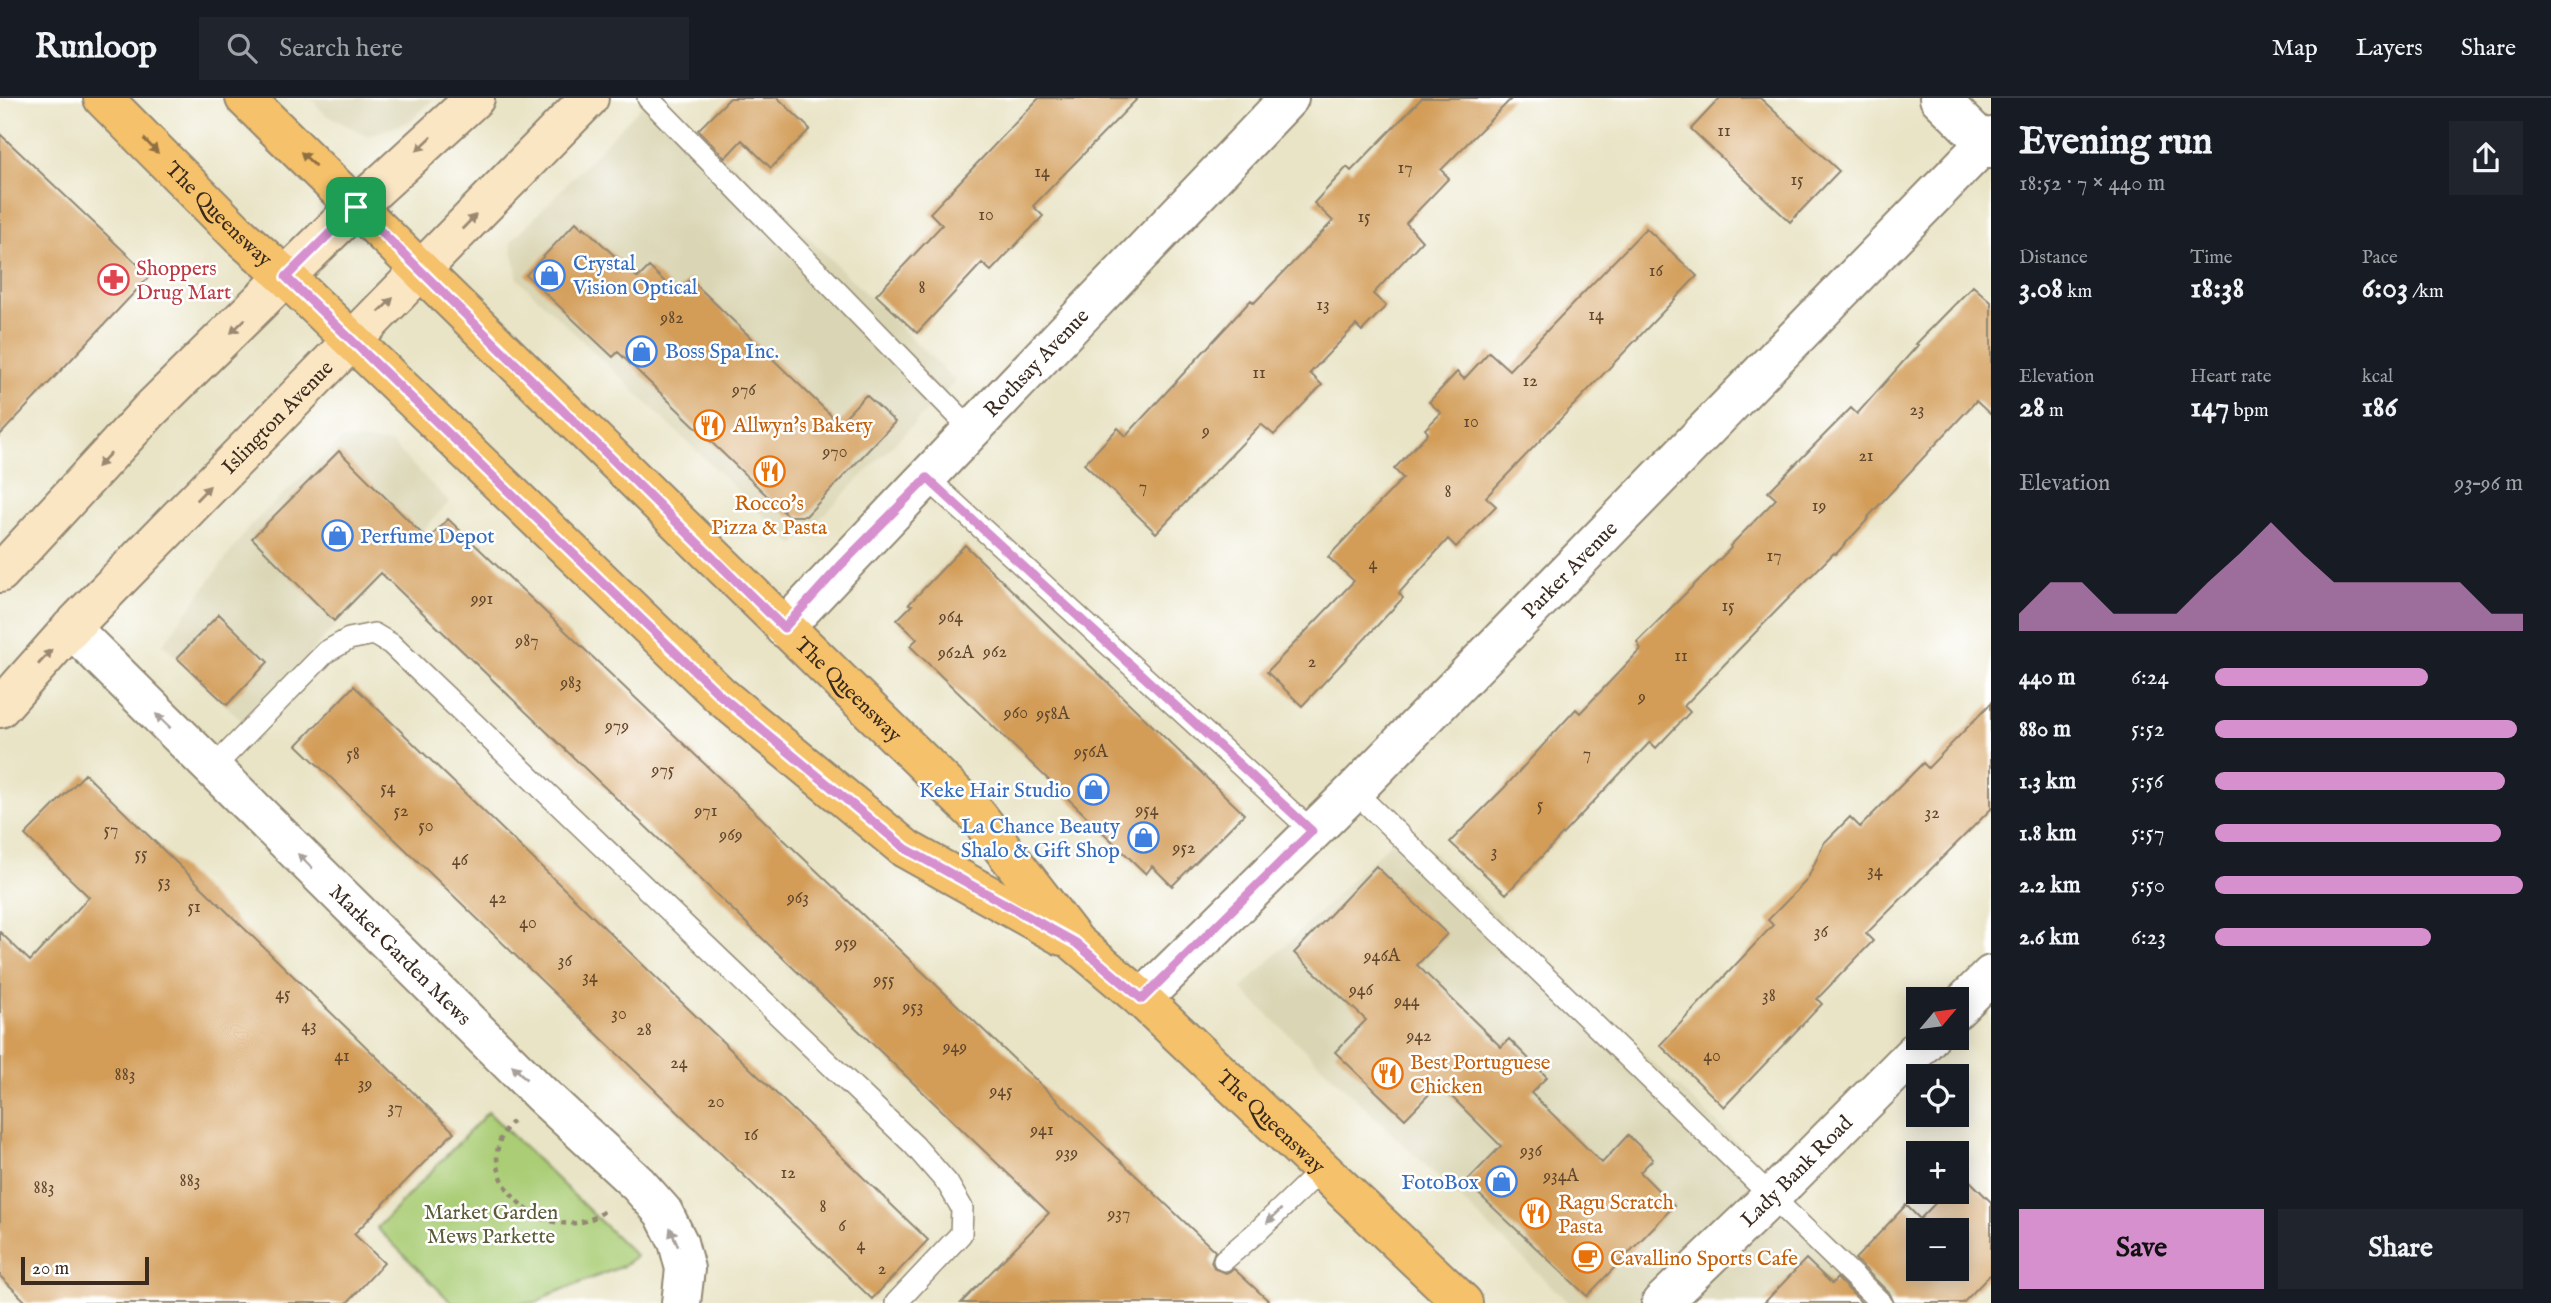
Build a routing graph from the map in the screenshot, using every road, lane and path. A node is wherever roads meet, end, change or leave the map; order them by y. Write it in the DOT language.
graph roads {
  1 [pos="103,98"];
  2 [pos="245,98"];
  3 [pos="475,98"];
  4 [pos="589,98"];
  5 [pos="648,98"];
  6 [pos="1289,98"];
  7 [pos="1939,98"];
  8 [pos="1989,143"];
  9 [pos="356,207"];
  10 [pos="422,271"];
  11 [pos="286,277"];
  12 [pos="351,340"];
  13 [pos="973,431"];
  14 [pos="927,478"];
  15 [pos="0,573"];
  16 [pos="71,628"];
  17 [pos="784,628"];
  18 [pos="0,708"];
  19 [pos="212,769"];
  20 [pos="1354,791"];
  21 [pos="1312,831"];
  22 [pos="1076,943"];
  23 [pos="1991,975"];
  24 [pos="1969,997"];
  25 [pos="1142,999"];
  26 [pos="1917,1050"];
  27 [pos="541,1094"];
  28 [pos="1321,1169"];
  29 [pos="638,1184"];
  30 [pos="1772,1196"];
  31 [pos="1224,1260"];
  32 [pos="681,1303"];
  33 [pos="895,1303"];
  34 [pos="1463,1303"];
  35 [pos="1661,1303"];
  36 [pos="1881,1303"];
  1 -- 11 [label="main road, The Queensway, one-way"];
  9 -- 2 [label="main road, The Queensway, one-way"];
  3 -- 9 [label="main road, one-way"];
  10 -- 4 [label="main road, Islington Avenue, one-way"];
  5 -- 13 [label="lane"];
  6 -- 13 [label="street, Rothsay Avenue"];
  7 -- 8 [label="street"];
  8 -- 20 [label="street, Parker Avenue"];
  9 -- 10 [label="main road, The Queensway"];
  9 -- 11 [label="main road"];
  12 -- 10 [label="main road, Islington Avenue, one-way"];
  10 -- 17 [label="main road, The Queensway"];
  11 -- 12 [label="main road, The Queensway"];
  11 -- 15 [label="main road, one-way"];
  16 -- 12 [label="main road, Islington Avenue, one-way"];
  12 -- 22 [label="main road, The Queensway"];
  13 -- 14 [label="street, Rothsay Avenue"];
  14 -- 17 [label="street, Rothsay Avenue"];
  14 -- 21 [label="lane"];
  18 -- 16 [label="main road, Islington Avenue, one-way"];
  19 -- 16 [label="street, Market Garden Mews, one-way"];
  17 -- 22 [label="main road, The Queensway"];
  27 -- 19 [label="street, Market Garden Mews, one-way"];
  19 -- 33 [label="lane"];
  20 -- 21 [label="street, Parker Avenue"];
  20 -- 30 [label="lane"];
  21 -- 25 [label="street, Parker Avenue"];
  22 -- 25 [label="main road, The Queensway"];
  23 -- 24 [label="street"];
  25 -- 28 [label="main road, The Queensway"];
  26 -- 30 [label="street, Lady Bank Road"];
  27 -- 29 [label="street, Market Garden Mews"];
  27 -- 29 [label="path"];
  28 -- 31 [label="lane, one-way"];
  28 -- 34 [label="main road, The Queensway"];
  32 -- 29 [label="street, Market Garden Mews, one-way"];
  30 -- 35 [label="street, Lady Bank Road"];
  30 -- 36 [label="lane"];
}
